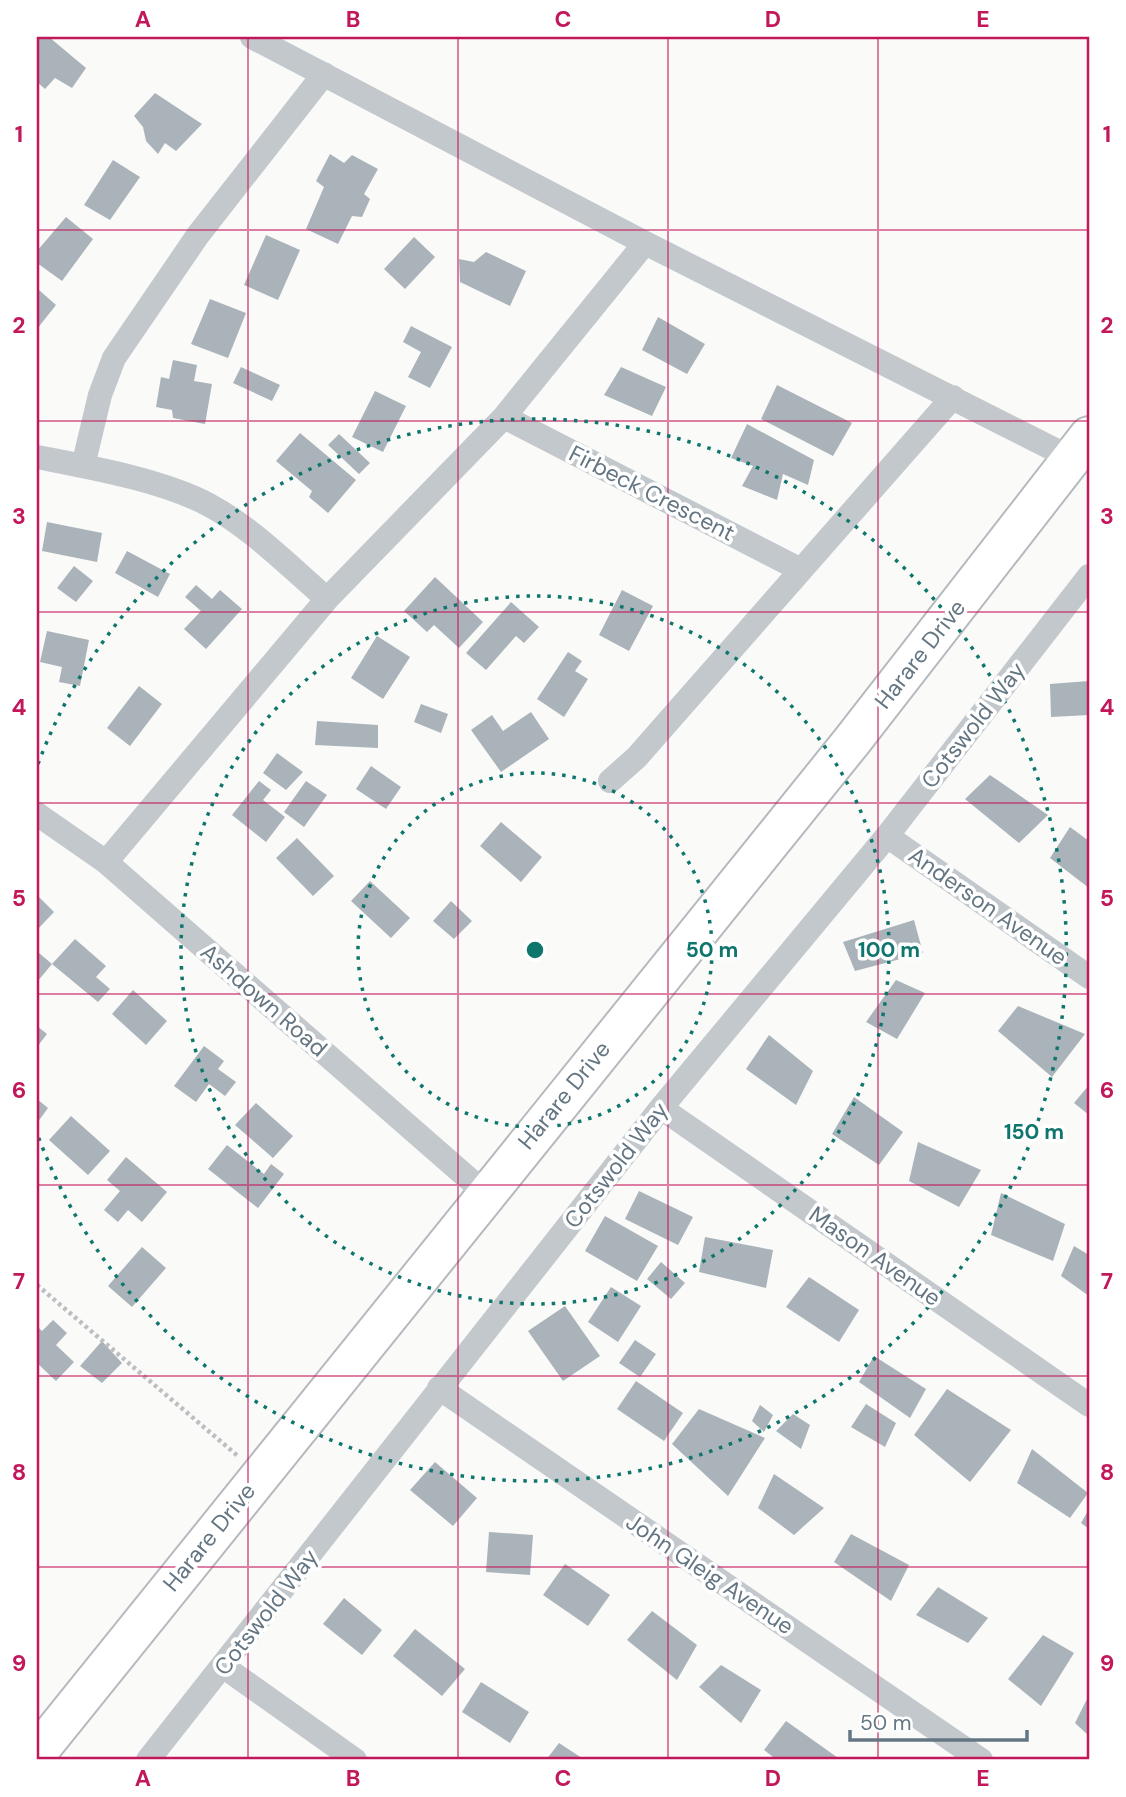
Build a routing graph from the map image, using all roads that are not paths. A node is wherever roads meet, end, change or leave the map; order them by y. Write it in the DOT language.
graph roads {
  1 [pos="252,37"];
  2 [pos="324,74"];
  3 [pos="645,243"];
  4 [pos="953,397"];
  5 [pos="504,417"];
  6 [pos="1081,447"];
  7 [pos="37,457"];
  8 [pos="83,466"];
  9 [pos="801,570"];
  10 [pos="1089,576"];
  11 [pos="327,599"];
  12 [pos="610,781"];
  13 [pos="37,814"];
  14 [pos="887,836"];
  15 [pos="106,862"];
  16 [pos="1089,977"];
  17 [pos="661,1108"];
  18 [pos="485,1193"];
  19 [pos="439,1388"];
  20 [pos="1089,1405"];
  21 [pos="224,1667"];
  22 [pos="37,1753"];
  23 [pos="148,1760"];
  24 [pos="355,1760"];
  25 [pos="982,1760"];
  1 -- 2 [label="street"];
  2 -- 3 [label="street"];
  2 -- 8 [label="street"];
  3 -- 4 [label="street"];
  3 -- 5 [label="street"];
  4 -- 6 [label="street"];
  4 -- 9 [label="street"];
  5 -- 9 [label="street, Firbeck Crescent"];
  5 -- 11 [label="street"];
  6 -- 18 [label="main road, Harare Drive"];
  7 -- 8 [label="street"];
  8 -- 11 [label="street"];
  9 -- 12 [label="street"];
  10 -- 14 [label="street, Cotswold Way"];
  11 -- 15 [label="street"];
  13 -- 15 [label="street, Ashdown Road"];
  14 -- 16 [label="street, Anderson Avenue"];
  14 -- 17 [label="street, Cotswold Way"];
  15 -- 18 [label="street, Ashdown Road"];
  17 -- 19 [label="street, Cotswold Way"];
  17 -- 20 [label="street, Mason Avenue"];
  18 -- 22 [label="main road, Harare Drive"];
  19 -- 21 [label="street, Cotswold Way"];
  19 -- 25 [label="street, John Gleig Avenue"];
  21 -- 23 [label="street, Cotswold Way"];
  21 -- 24 [label="street"];
}
